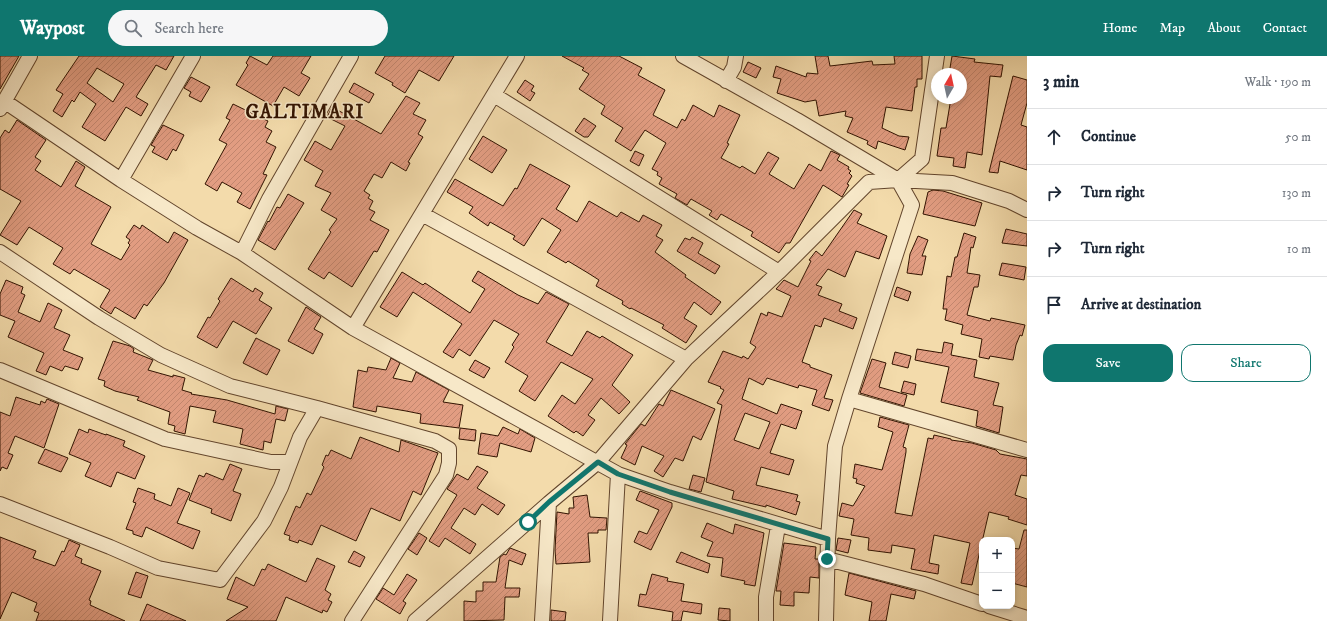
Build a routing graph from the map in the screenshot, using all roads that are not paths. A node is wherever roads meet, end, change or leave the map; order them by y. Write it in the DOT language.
graph roads {
  1 [pos="30,56"];
  2 [pos="193,56"];
  3 [pos="351,56"];
  4 [pos="517,56"];
  5 [pos="683,56"];
  6 [pos="736,56"];
  7 [pos="937,56"];
  8 [pos="726,81"];
  9 [pos="494,95"];
  10 [pos="2,105"];
  11 [pos="121,180"];
  12 [pos="898,180"];
  13 [pos="1027,210"];
  14 [pos="422,214"];
  15 [pos="0,252"];
  16 [pos="242,253"];
  17 [pos="779,272"];
  18 [pos="353,328"];
  19 [pos="686,359"];
  20 [pos="0,370"];
  21 [pos="849,398"];
  22 [pos="317,408"];
  23 [pos="1027,450"];
  24 [pos="290,462"];
  25 [pos="598,462"];
  26 [pos="618,474"];
  27 [pos="549,502"];
  28 [pos="0,504"];
  29 [pos="778,526"];
  30 [pos="828,539"];
  31 [pos="827,559"];
  32 [pos="979,603"];
  33 [pos="998,609"];
  34 [pos="1027,618"];
  35 [pos="352,621"];
  36 [pos="415,621"];
  37 [pos="542,621"];
  38 [pos="610,621"];
  39 [pos="766,621"];
  40 [pos="826,621"];
  1 -- 10 [label="street"];
  2 -- 11 [label="street"];
  3 -- 16 [label="street"];
  4 -- 9 [label="street"];
  5 -- 8 [label="street"];
  6 -- 8 [label="street"];
  7 -- 12 [label="street"];
  8 -- 12 [label="street"];
  9 -- 14 [label="street"];
  9 -- 17 [label="street"];
  10 -- 11 [label="street"];
  11 -- 16 [label="street"];
  12 -- 13 [label="street"];
  12 -- 17 [label="street"];
  12 -- 21 [label="street"];
  14 -- 18 [label="street"];
  14 -- 19 [label="street"];
  15 -- 22 [label="street"];
  16 -- 18 [label="street"];
  17 -- 19 [label="street"];
  18 -- 25 [label="street"];
  19 -- 25 [label="street"];
  20 -- 24 [label="street"];
  21 -- 23 [label="street"];
  21 -- 30 [label="street"];
  22 -- 24 [label="street"];
  22 -- 35 [label="street"];
  24 -- 28 [label="street"];
  25 -- 26 [label="street"];
  25 -- 27 [label="street"];
  26 -- 29 [label="street"];
  26 -- 38 [label="street"];
  27 -- 36 [label="street"];
  27 -- 37 [label="street"];
  29 -- 30 [label="street"];
  29 -- 39 [label="street"];
  30 -- 31 [label="street"];
  31 -- 32 [label="street"];
  31 -- 40 [label="street"];
  33 -- 34 [label="street"];
}
